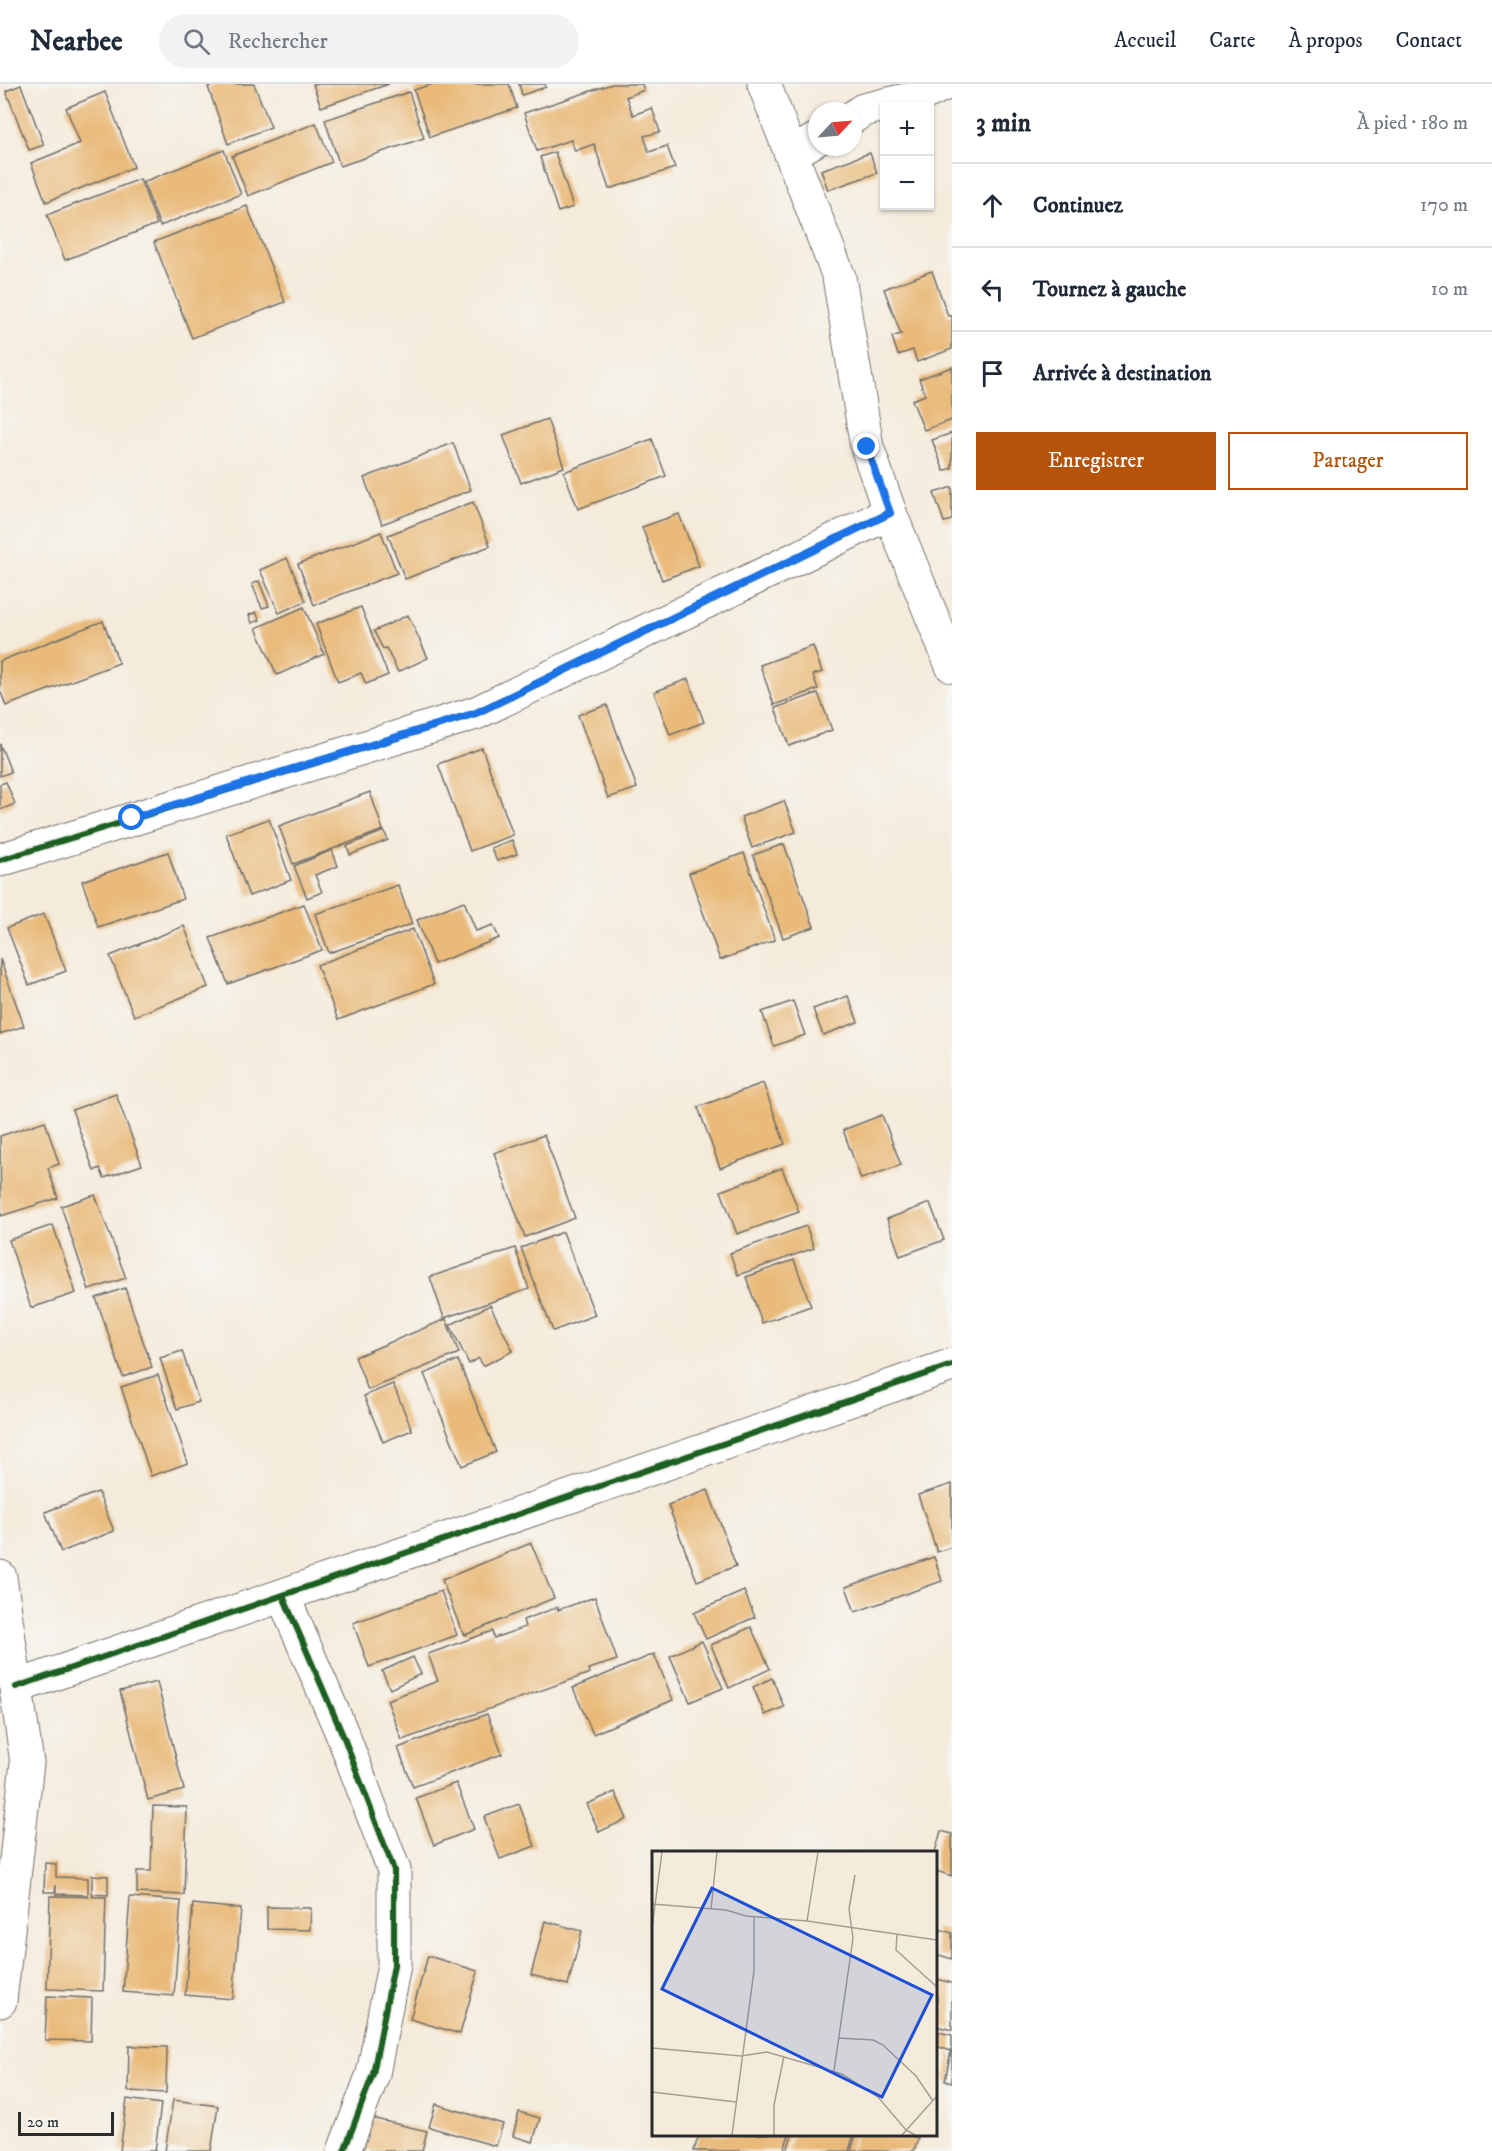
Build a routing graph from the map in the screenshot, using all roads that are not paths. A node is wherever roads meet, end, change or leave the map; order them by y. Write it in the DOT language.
graph roads {
  1 [pos="764,84"];
  2 [pos="945,84"];
  3 [pos="862,111"];
  4 [pos="804,146"];
  5 [pos="890,513"];
  6 [pos="952,666"];
  7 [pos="0,860"];
  8 [pos="952,1365"];
  9 [pos="0,1577"];
  10 [pos="283,1596"];
  11 [pos="16,1687"];
  12 [pos="0,2001"];
  13 [pos="344,2151"];
  1 -- 4 [label="street"];
  2 -- 3 [label="street"];
  4 -- 5 [label="street"];
  5 -- 6 [label="street"];
  5 -- 7 [label="street"];
  8 -- 10 [label="street"];
  9 -- 11 [label="street"];
  10 -- 11 [label="street"];
  10 -- 13 [label="street"];
  11 -- 12 [label="street"];
}
